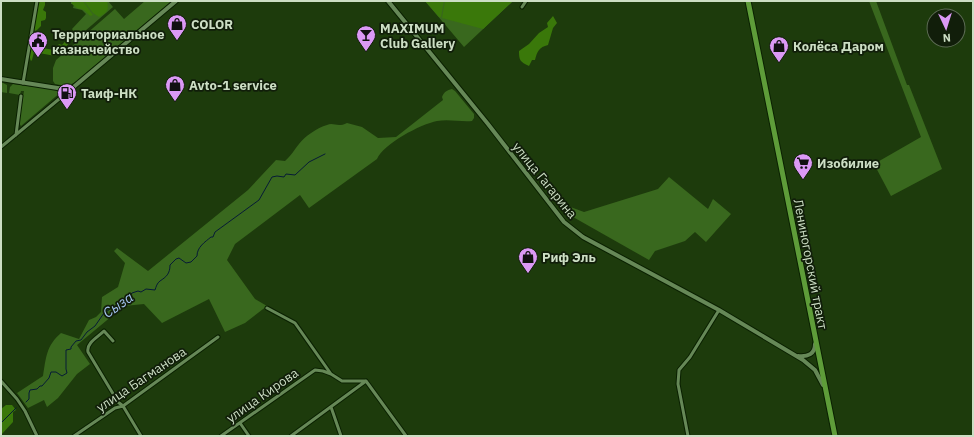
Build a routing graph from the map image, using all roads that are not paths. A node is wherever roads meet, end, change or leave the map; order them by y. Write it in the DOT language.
graph roads {
  1 [pos="37,1"];
  2 [pos="176,1"];
  3 [pos="388,1"];
  4 [pos="526,1"];
  5 [pos="748,1"];
  6 [pos="522,7"];
  7 [pos="1,79"];
  8 [pos="23,83"];
  9 [pos="70,90"];
  10 [pos="21,96"];
  11 [pos="16,135"];
  12 [pos="1,147"];
  13 [pos="267,308"];
  14 [pos="720,310"];
  15 [pos="218,338"];
  16 [pos="113,341"];
  17 [pos="815,341"];
  18 [pos="794,354"];
  19 [pos="331,374"];
  20 [pos="1,381"];
  21 [pos="366,382"];
  22 [pos="825,388"];
  23 [pos="123,406"];
  24 [pos="331,407"];
  25 [pos="240,423"];
  26 [pos="37,436"];
  27 [pos="74,436"];
  28 [pos="141,436"];
  29 [pos="221,436"];
  30 [pos="249,436"];
  31 [pos="291,436"];
  32 [pos="341,436"];
  33 [pos="406,436"];
  34 [pos="688,436"];
  35 [pos="835,436"];
  1 -- 8 [label="street"];
  2 -- 9 [label="street"];
  3 -- 14 [label="street, улица Гагарина"];
  4 -- 6 [label="street"];
  5 -- 17 [label="main road, Лениногорский тракт"];
  7 -- 8 [label="street"];
  8 -- 9 [label="street"];
  9 -- 11 [label="street"];
  10 -- 11 [label="street"];
  11 -- 12 [label="street"];
  13 -- 19 [label="street"];
  14 -- 18 [label="street, улица Гагарина"];
  14 -- 34 [label="street"];
  15 -- 23 [label="street, улица Багманова"];
  16 -- 23 [label="street"];
  17 -- 18 [label="street"];
  17 -- 22 [label="main road, Лениногорский тракт"];
  18 -- 22 [label="street, улица Гагарина"];
  19 -- 21 [label="street"];
  19 -- 25 [label="street, улица Кирова"];
  20 -- 26 [label="street"];
  21 -- 24 [label="street"];
  21 -- 33 [label="street"];
  22 -- 35 [label="main road, Лениногорский тракт"];
  23 -- 27 [label="street, улица Багманова"];
  23 -- 28 [label="street"];
  24 -- 31 [label="street"];
  24 -- 32 [label="street"];
  25 -- 29 [label="street, улица Кирова"];
  25 -- 30 [label="street"];
}
